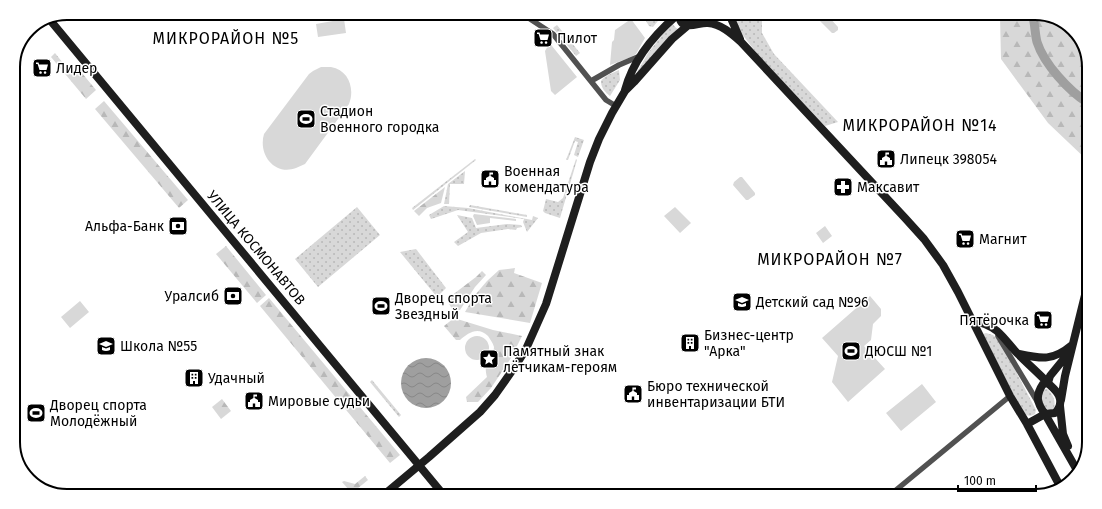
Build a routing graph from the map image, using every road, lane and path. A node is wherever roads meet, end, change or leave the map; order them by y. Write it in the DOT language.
graph roads {
  1 [pos="532,20"];
  2 [pos="672,20"];
  3 [pos="681,20"];
  4 [pos="695,20"];
  5 [pos="732,20"];
  6 [pos="52,22"];
  7 [pos="688,25"];
  8 [pos="741,42"];
  9 [pos="641,55"];
  10 [pos="599,76"];
  11 [pos="590,81"];
  12 [pos="599,91"];
  13 [pos="625,91"];
  14 [pos="616,106"];
  15 [pos="1082,307"];
  16 [pos="972,320"];
  17 [pos="994,329"];
  18 [pos="1072,345"];
  19 [pos="1017,353"];
  20 [pos="1048,383"];
  21 [pos="1010,396"];
  22 [pos="1038,401"];
  23 [pos="1060,403"];
  24 [pos="1045,414"];
  25 [pos="1027,424"];
  26 [pos="1076,465"];
  27 [pos="419,466"];
  28 [pos="1075,466"];
  29 [pos="1058,483"];
  30 [pos="391,489"];
  31 [pos="438,489"];
  32 [pos="897,489"];
  1 -- 11 [label="street"];
  2 -- 9 [label="main road"];
  3 -- 7 [label="main road"];
  4 -- 7 [label="main road"];
  5 -- 8 [label="main road"];
  6 -- 27 [label="main road, УЛИЦА КОСМОНАВТОВ"];
  7 -- 8 [label="main road"];
  7 -- 13 [label="main road"];
  8 -- 16 [label="main road"];
  9 -- 10 [label="street"];
  9 -- 13 [label="main road"];
  10 -- 11 [label="street"];
  10 -- 12 [label="street"];
  11 -- 12 [label="street"];
  12 -- 14 [label="street"];
  13 -- 14 [label="main road"];
  14 -- 27 [label="main road"];
  15 -- 18 [label="main road"];
  16 -- 17 [label="main road"];
  16 -- 21 [label="main road"];
  17 -- 19 [label="main road"];
  17 -- 22 [label="street"];
  18 -- 19 [label="main road"];
  18 -- 20 [label="main road"];
  18 -- 23 [label="main road"];
  19 -- 20 [label="main road"];
  20 -- 22 [label="main road"];
  20 -- 23 [label="main road"];
  21 -- 25 [label="main road"];
  21 -- 32 [label="street"];
  22 -- 24 [label="main road"];
  23 -- 24 [label="main road"];
  23 -- 26 [label="main road"];
  24 -- 25 [label="main road"];
  24 -- 28 [label="main road"];
  25 -- 29 [label="main road"];
  27 -- 30 [label="main road"];
  27 -- 31 [label="main road, УЛИЦА КОСМОНАВТОВ"];
}
